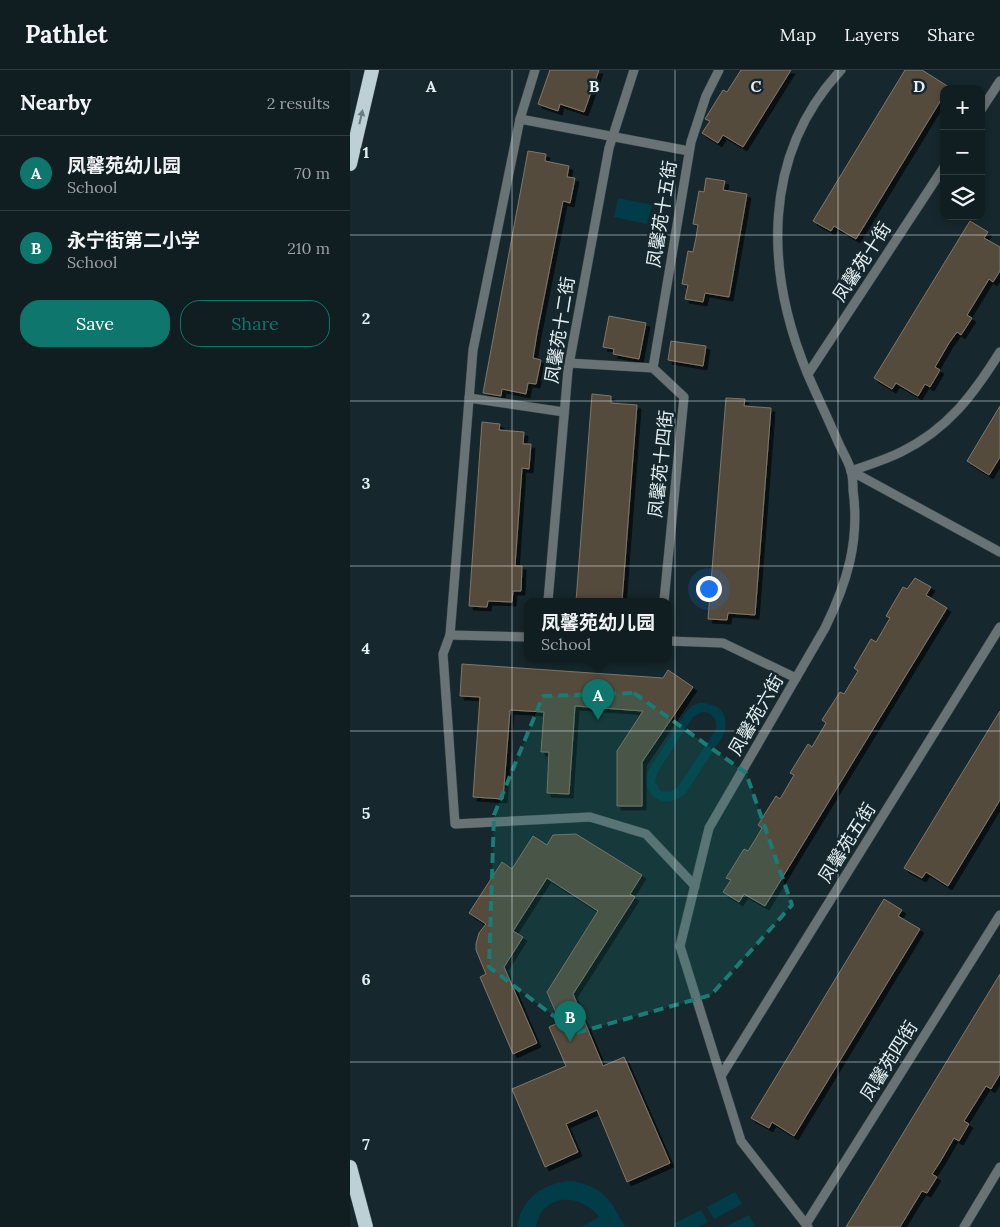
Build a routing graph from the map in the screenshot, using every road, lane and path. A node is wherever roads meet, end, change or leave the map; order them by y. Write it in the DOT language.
graph roads {
  1 [pos="372,70"];
  2 [pos="535,70"];
  3 [pos="634,70"];
  4 [pos="720,70"];
  5 [pos="841,70"];
  6 [pos="1000,82"];
  7 [pos="985,104"];
  8 [pos="520,119"];
  9 [pos="612,136"];
  10 [pos="689,151"];
  11 [pos="350,164"];
  12 [pos="940,173"];
  13 [pos="1000,352"];
  14 [pos="569,363"];
  15 [pos="653,368"];
  16 [pos="808,374"];
  17 [pos="469,398"];
  18 [pos="564,412"];
  19 [pos="851,471"];
  20 [pos="1000,552"];
  21 [pos="548,598"];
  22 [pos="664,598"];
  23 [pos="1000,627"];
  24 [pos="450,635"];
  25 [pos="524,637"];
  26 [pos="672,641"];
  27 [pos="796,678"];
  28 [pos="695,886"];
  29 [pos="1000,915"];
  30 [pos="721,1076"];
  31 [pos="350,1167"];
  32 [pos="1000,1167"];
  33 [pos="807,1226"];
  34 [pos="366,1227"];
  35 [pos="964,1227"];
  11 -- 1 [label="highway, one-way"];
  2 -- 8 [label="lane"];
  3 -- 9 [label="lane, 凤馨苑十二街"];
  4 -- 10 [label="lane, 凤馨苑十五街"];
  5 -- 16 [label="lane, 凤馨苑六街"];
  6 -- 7 [label="lane"];
  8 -- 9 [label="lane"];
  8 -- 17 [label="lane"];
  9 -- 10 [label="lane"];
  9 -- 14 [label="lane, 凤馨苑十二街"];
  10 -- 15 [label="lane, 凤馨苑十五街"];
  12 -- 16 [label="lane, 凤馨苑十街"];
  13 -- 19 [label="lane"];
  14 -- 15 [label="lane"];
  14 -- 18 [label="lane, 凤馨苑十二街"];
  15 -- 22 [label="lane, 凤馨苑十四街"];
  16 -- 19 [label="lane, 凤馨苑六街"];
  17 -- 18 [label="lane"];
  17 -- 24 [label="lane"];
  18 -- 21 [label="lane, 凤馨苑十二街"];
  19 -- 20 [label="lane"];
  19 -- 27 [label="lane, 凤馨苑六街"];
  23 -- 30 [label="lane, 凤馨苑五街"];
  24 -- 25 [label="lane"];
  24 -- 28 [label="lane"];
  26 -- 27 [label="lane"];
  27 -- 28 [label="lane, 凤馨苑六街"];
  28 -- 30 [label="lane, 凤馨苑六街"];
  29 -- 33 [label="lane, 凤馨苑四街"];
  30 -- 33 [label="lane, 凤馨苑六街"];
  31 -- 34 [label="highway"];
  32 -- 35 [label="lane"];
}
